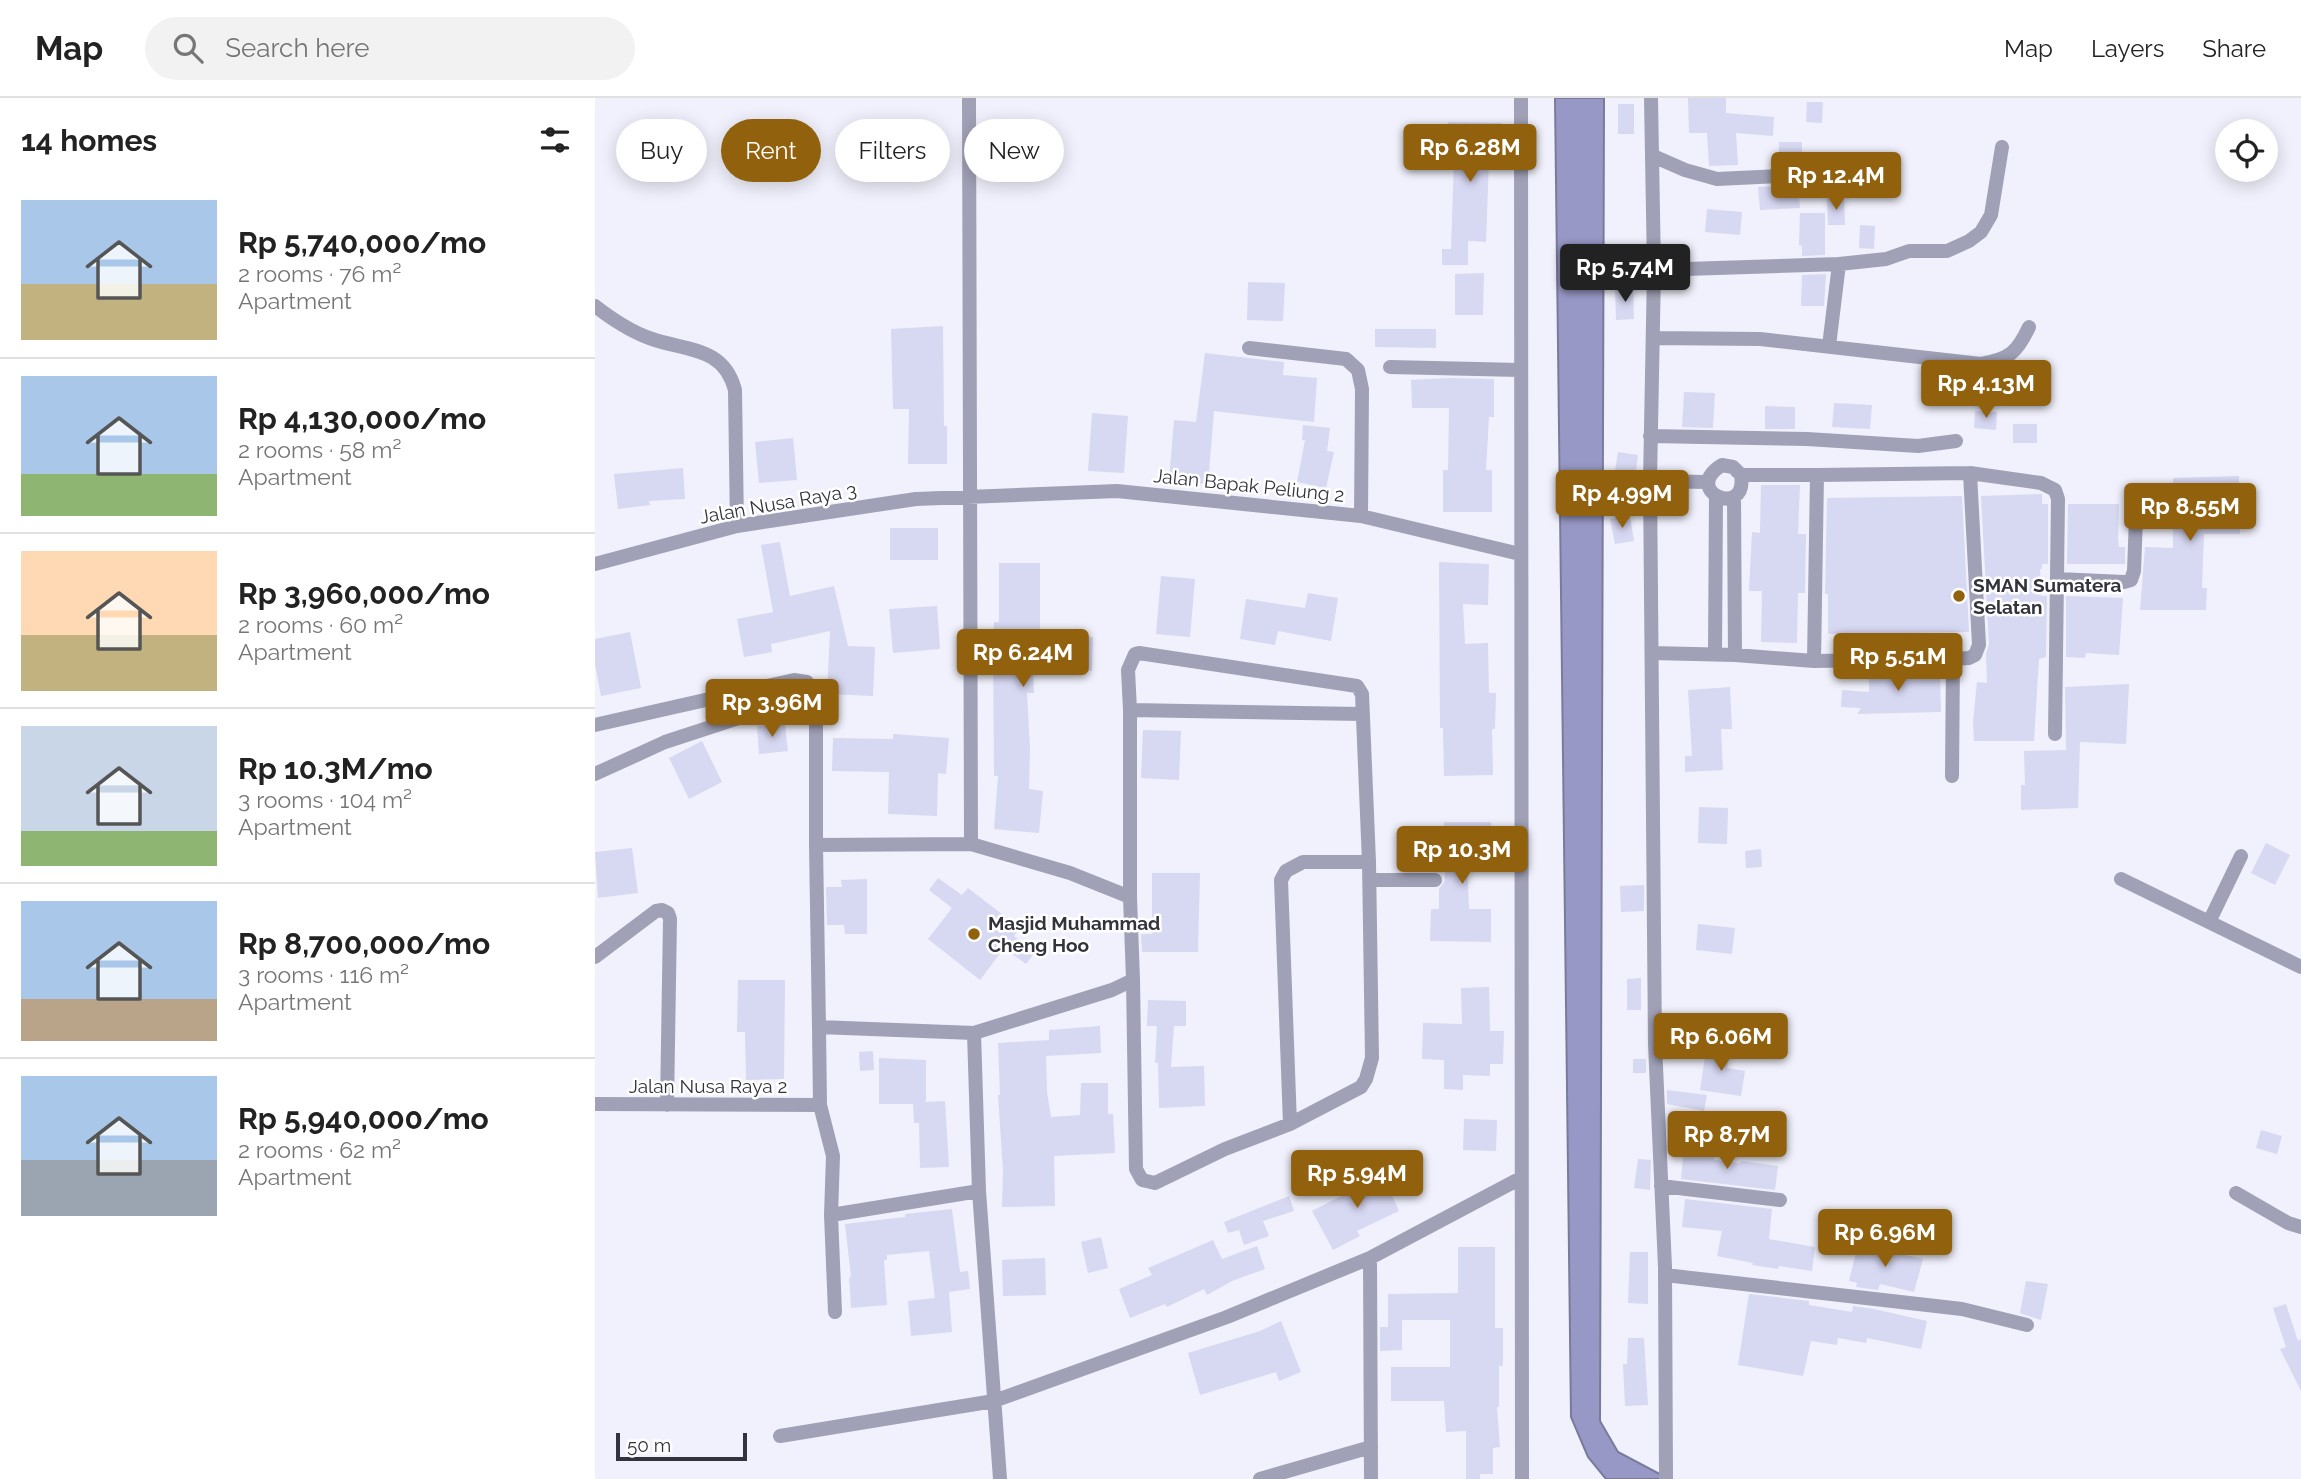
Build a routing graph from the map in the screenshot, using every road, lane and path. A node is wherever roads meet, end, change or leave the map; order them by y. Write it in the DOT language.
graph roads {
  1 [pos="969,98"];
  2 [pos="1521,98"];
  3 [pos="1651,98"];
  4 [pos="2002,147"];
  5 [pos="1653,156"];
  6 [pos="1825,174"];
  7 [pos="1839,264"];
  8 [pos="1654,270"];
  9 [pos="595,306"];
  10 [pos="2029,327"];
  11 [pos="1653,338"];
  12 [pos="1829,346"];
  13 [pos="1249,348"];
  14 [pos="1390,367"];
  15 [pos="1520,370"];
  16 [pos="1650,436"];
  17 [pos="1956,441"];
  18 [pos="1970,473"];
  19 [pos="1741,475"];
  20 [pos="1817,475"];
  21 [pos="1650,481"];
  22 [pos="1708,482"];
  23 [pos="2137,491"];
  24 [pos="1717,497"];
  25 [pos="1734,497"];
  26 [pos="970,499"];
  27 [pos="1361,516"];
  28 [pos="737,526"];
  29 [pos="1520,554"];
  30 [pos="595,564"];
  31 [pos="2057,579"];
  32 [pos="1652,653"];
  33 [pos="1716,654"];
  34 [pos="1735,655"];
  35 [pos="1953,659"];
  36 [pos="1814,661"];
  37 [pos="815,693"];
  38 [pos="1130,710"];
  39 [pos="1362,714"];
  40 [pos="595,725"];
  41 [pos="2055,733"];
  42 [pos="595,774"];
  43 [pos="1952,776"];
  44 [pos="971,844"];
  45 [pos="816,845"];
  46 [pos="2241,856"];
  47 [pos="1369,862"];
  48 [pos="2121,879"];
  49 [pos="1370,880"];
  50 [pos="1435,880"];
  51 [pos="1131,897"];
  52 [pos="2209,922"];
  53 [pos="595,957"];
  54 [pos="2301,967"];
  55 [pos="1133,980"];
  56 [pos="819,1027"];
  57 [pos="974,1033"];
  58 [pos="595,1104"];
  59 [pos="667,1105"];
  60 [pos="820,1105"];
  61 [pos="1290,1124"];
  62 [pos="1521,1178"];
  63 [pos="1661,1186"];
  64 [pos="979,1191"];
  65 [pos="2236,1193"];
  66 [pos="1780,1200"];
  67 [pos="831,1215"];
  68 [pos="2301,1227"];
  69 [pos="1370,1258"];
  70 [pos="1665,1275"];
  71 [pos="835,1312"];
  72 [pos="2027,1325"];
  73 [pos="994,1401"];
  74 [pos="780,1436"];
  75 [pos="1371,1447"];
  76 [pos="1000,1479"];
  77 [pos="1260,1479"];
  78 [pos="1371,1479"];
  79 [pos="1521,1479"];
  80 [pos="1665,1479"];
  1 -- 26 [label="street"];
  2 -- 15 [label="street"];
  3 -- 5 [label="street"];
  4 -- 7 [label="street"];
  5 -- 6 [label="street"];
  5 -- 8 [label="street"];
  7 -- 8 [label="street"];
  7 -- 12 [label="street"];
  8 -- 11 [label="street"];
  9 -- 28 [label="street"];
  10 -- 12 [label="street"];
  11 -- 12 [label="street"];
  11 -- 16 [label="street"];
  13 -- 27 [label="street"];
  14 -- 15 [label="street"];
  15 -- 29 [label="street"];
  16 -- 17 [label="street"];
  16 -- 21 [label="street"];
  18 -- 20 [label="street"];
  18 -- 31 [label="street"];
  18 -- 35 [label="street"];
  19 -- 20 [label="street"];
  19 -- 22 [label="street"];
  19 -- 25 [label="street"];
  20 -- 36 [label="street"];
  21 -- 22 [label="street"];
  21 -- 32 [label="street"];
  22 -- 24 [label="street"];
  23 -- 31 [label="street"];
  24 -- 25 [label="street"];
  24 -- 33 [label="street"];
  25 -- 34 [label="street"];
  26 -- 27 [label="street, Jalan Bapak Peliung 2"];
  26 -- 28 [label="street, Jalan Nusa Raya 3"];
  26 -- 44 [label="street"];
  27 -- 29 [label="street, Jalan Bapak Peliung 2"];
  28 -- 30 [label="street, Jalan Nusa Raya 3"];
  29 -- 62 [label="street"];
  31 -- 41 [label="street"];
  32 -- 33 [label="street"];
  32 -- 63 [label="street"];
  33 -- 34 [label="street"];
  34 -- 36 [label="street"];
  35 -- 36 [label="street"];
  35 -- 43 [label="street"];
  37 -- 40 [label="street"];
  37 -- 42 [label="street"];
  37 -- 45 [label="street"];
  38 -- 39 [label="street"];
  38 -- 39 [label="street"];
  38 -- 51 [label="street"];
  39 -- 47 [label="street"];
  44 -- 45 [label="street"];
  44 -- 51 [label="street"];
  45 -- 56 [label="street"];
  46 -- 52 [label="street"];
  47 -- 49 [label="street"];
  47 -- 61 [label="street"];
  48 -- 52 [label="street"];
  49 -- 50 [label="street"];
  49 -- 61 [label="street"];
  51 -- 55 [label="street"];
  52 -- 54 [label="street"];
  53 -- 59 [label="street"];
  55 -- 57 [label="street"];
  55 -- 61 [label="street"];
  56 -- 57 [label="street"];
  56 -- 60 [label="street"];
  57 -- 64 [label="street"];
  58 -- 59 [label="street, Jalan Nusa Raya 2"];
  59 -- 60 [label="street, Jalan Nusa Raya 2"];
  60 -- 67 [label="street"];
  62 -- 69 [label="street"];
  62 -- 79 [label="street"];
  63 -- 66 [label="street"];
  63 -- 70 [label="street"];
  64 -- 67 [label="street"];
  64 -- 73 [label="street"];
  65 -- 68 [label="street"];
  67 -- 71 [label="street"];
  69 -- 73 [label="street"];
  69 -- 75 [label="street"];
  70 -- 72 [label="street"];
  70 -- 80 [label="street"];
  73 -- 74 [label="street"];
  73 -- 76 [label="street"];
  75 -- 77 [label="street"];
  75 -- 78 [label="street"];
}
